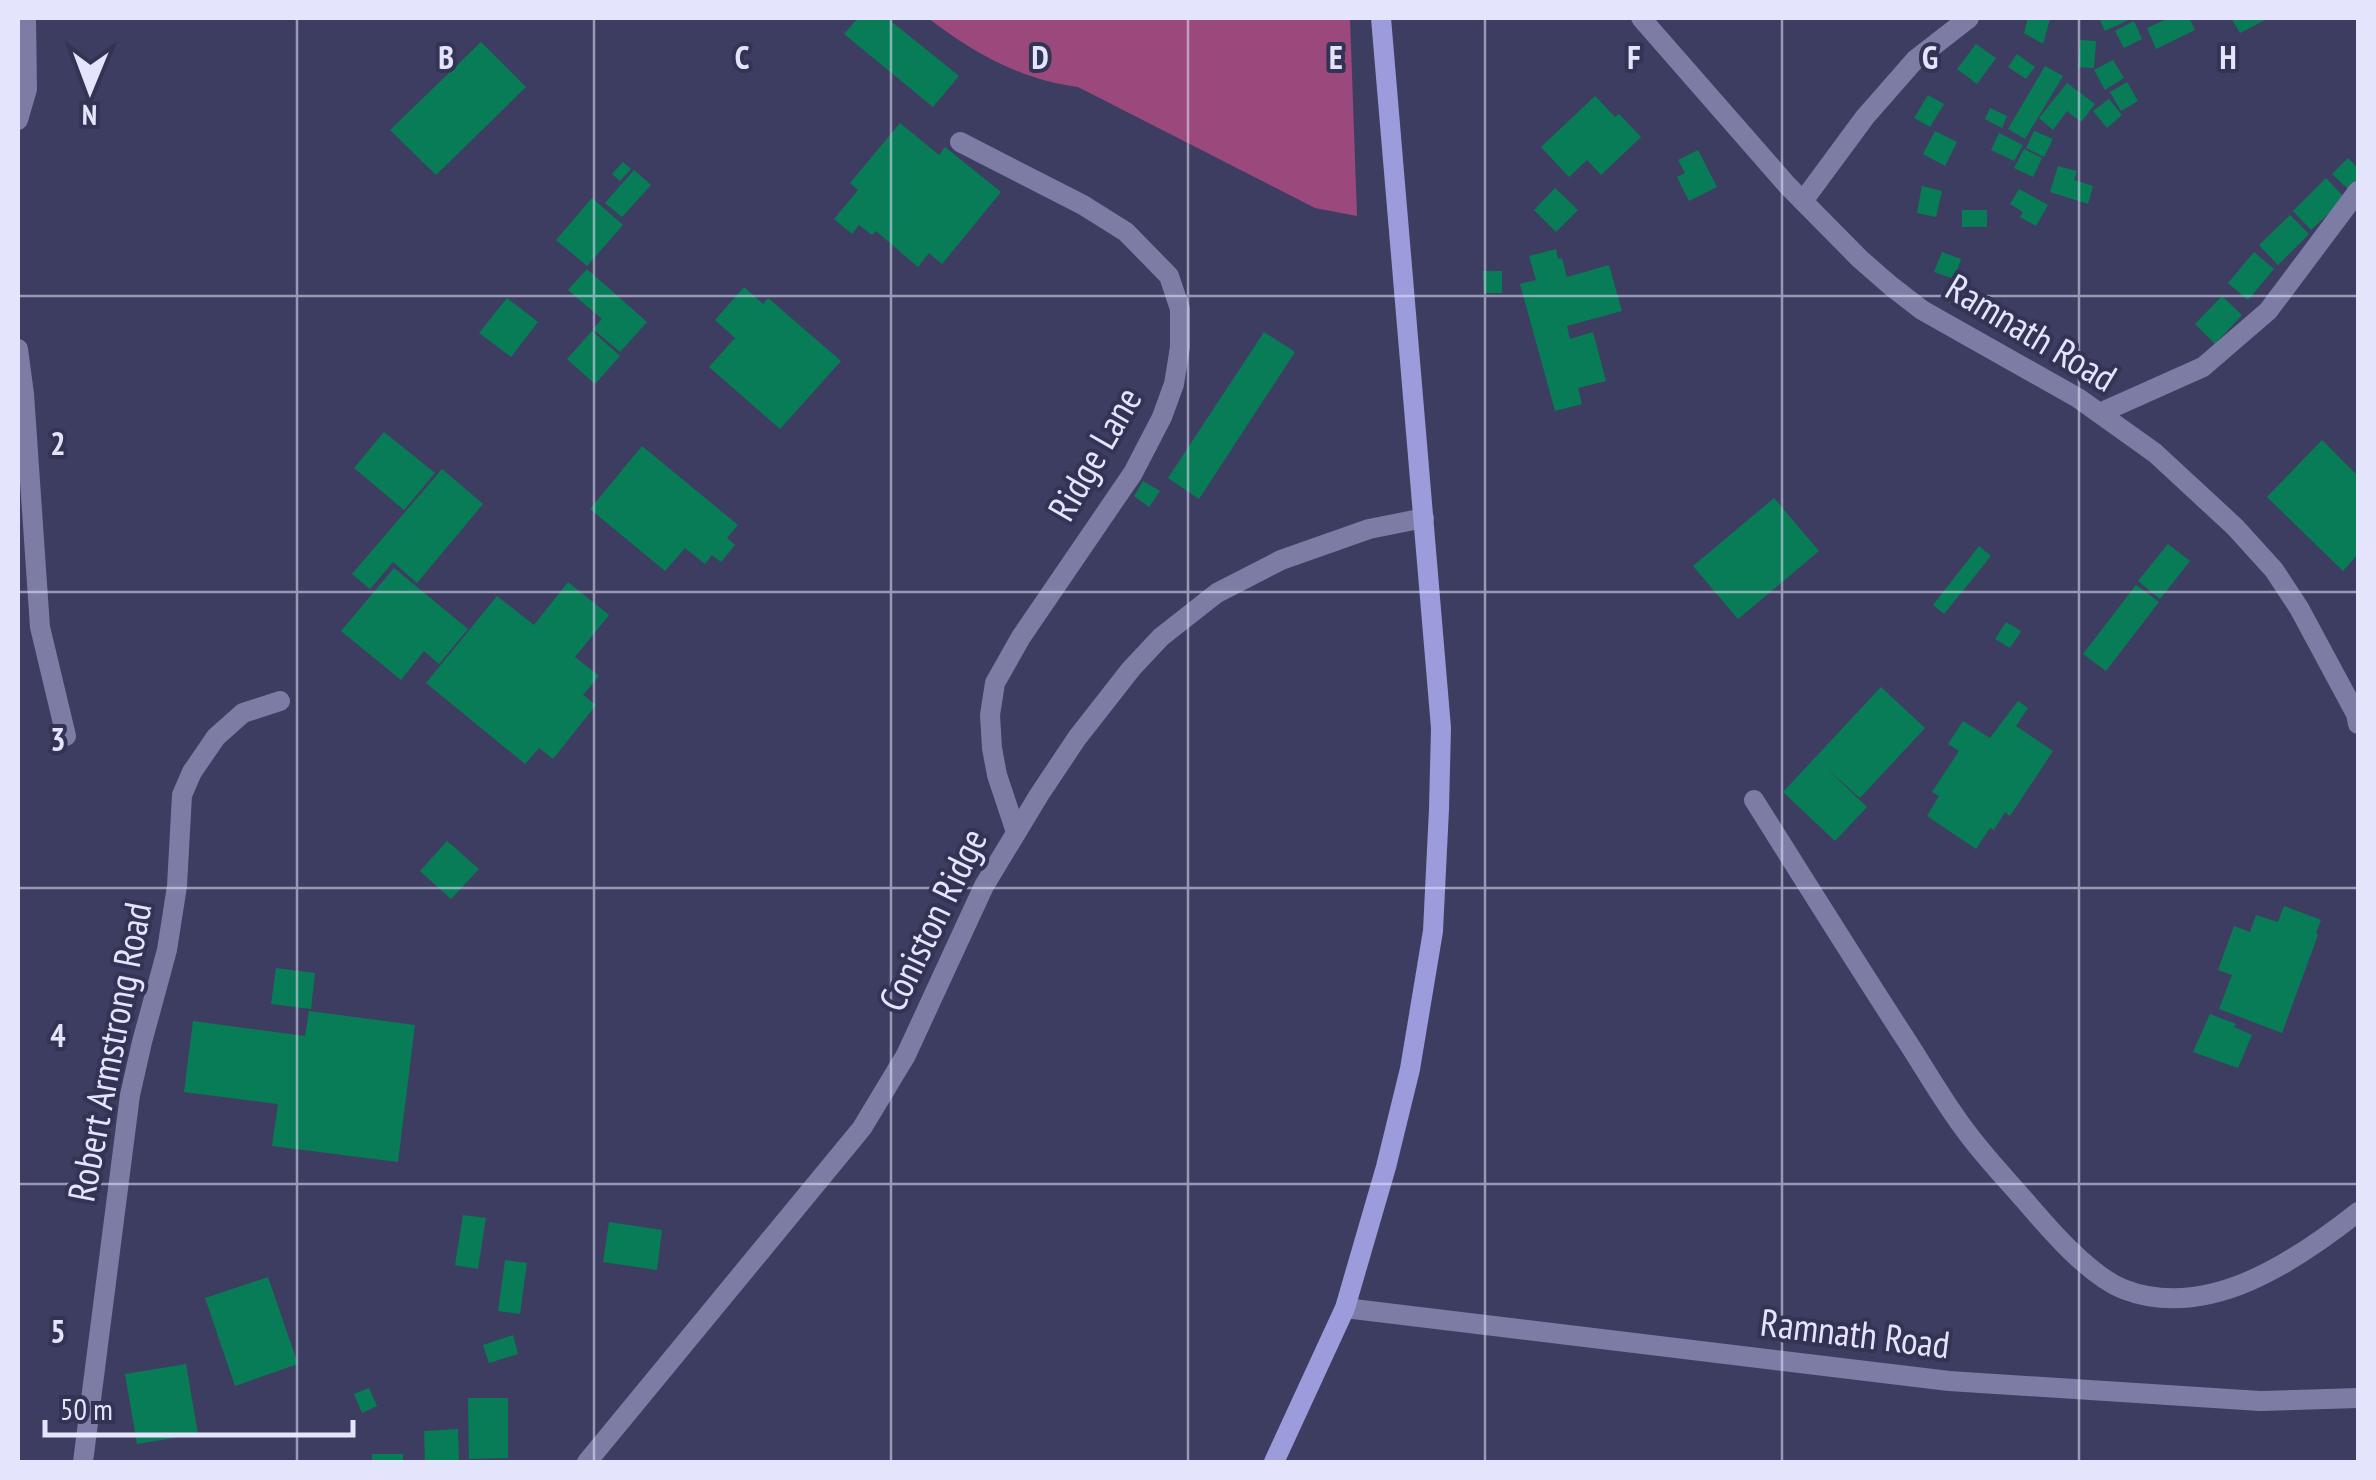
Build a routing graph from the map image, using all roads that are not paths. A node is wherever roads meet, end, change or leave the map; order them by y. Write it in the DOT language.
graph roads {
  1 [pos="26,18"];
  2 [pos="1381,18"];
  3 [pos="1642,18"];
  4 [pos="1968,18"];
  5 [pos="18,120"];
  6 [pos="960,142"];
  7 [pos="2358,191"];
  8 [pos="1803,201"];
  9 [pos="18,348"];
  10 [pos="2100,413"];
  11 [pos="1424,518"];
  12 [pos="280,700"];
  13 [pos="2358,724"];
  14 [pos="66,736"];
  15 [pos="1754,800"];
  16 [pos="1016,832"];
  17 [pos="2358,1212"];
  18 [pos="1345,1308"];
  19 [pos="2358,1398"];
  20 [pos="83,1462"];
  21 [pos="587,1462"];
  22 [pos="1274,1462"];
  1 -- 5 [label="street"];
  2 -- 11 [label="street"];
  3 -- 8 [label="street, Ramnath Road"];
  4 -- 8 [label="street"];
  6 -- 16 [label="street, Ridge Lane"];
  7 -- 10 [label="street"];
  8 -- 10 [label="street, Ramnath Road"];
  9 -- 14 [label="street"];
  10 -- 13 [label="street, Ramnath Road"];
  11 -- 16 [label="street, Coniston Ridge"];
  11 -- 18 [label="street"];
  12 -- 20 [label="street, Robert Armstrong Road"];
  15 -- 17 [label="street"];
  16 -- 21 [label="street, Coniston Ridge"];
  18 -- 19 [label="street, Ramnath Road"];
  18 -- 22 [label="street"];
}
